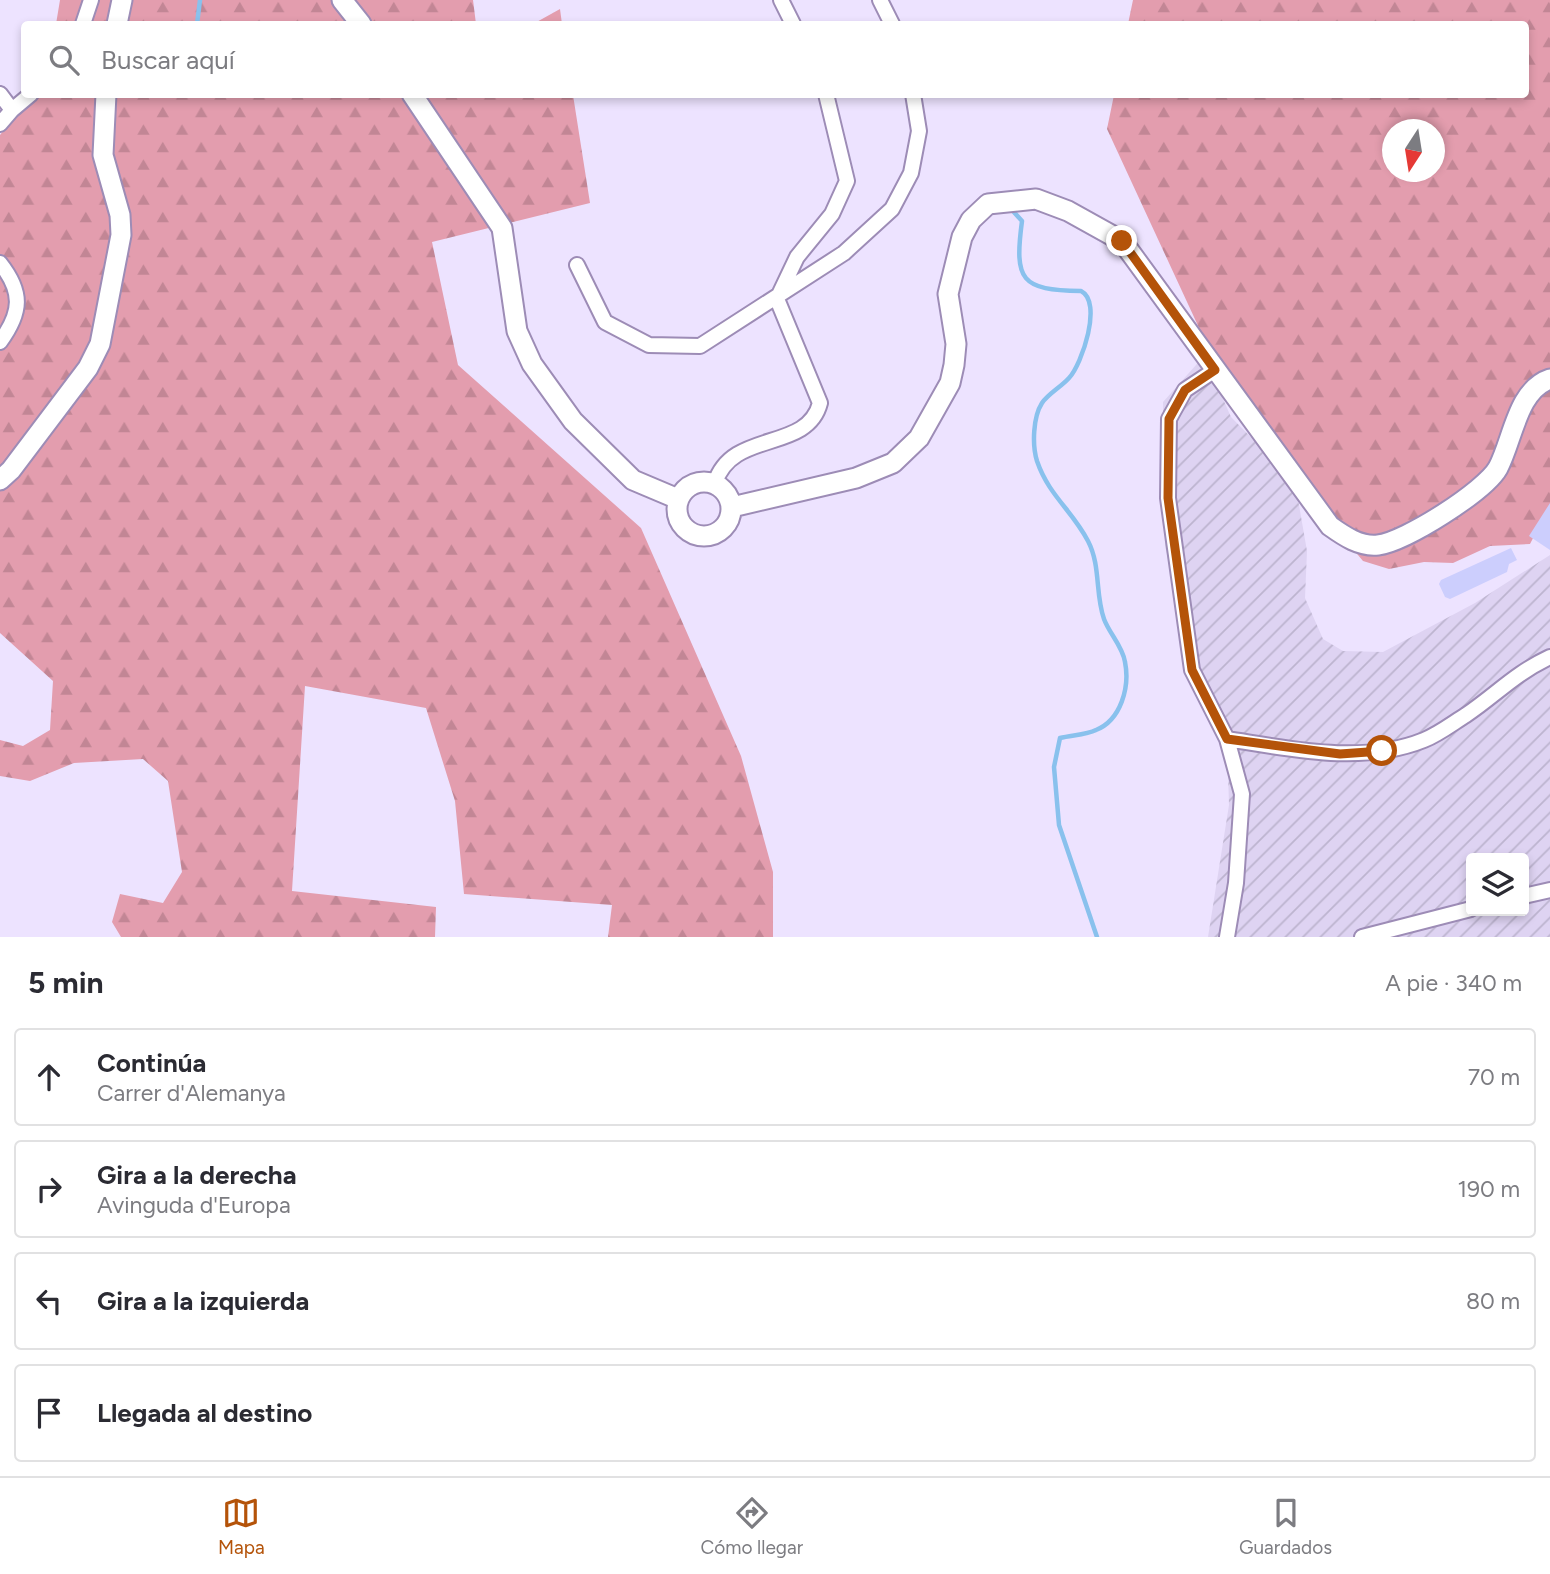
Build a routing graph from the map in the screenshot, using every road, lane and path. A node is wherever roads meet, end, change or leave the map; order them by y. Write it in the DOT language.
graph roads {
  1 [pos="91,0"];
  2 [pos="122,0"];
  3 [pos="342,0"];
  4 [pos="781,0"];
  5 [pos="880,0"];
  6 [pos="84,21"];
  7 [pos="118,21"];
  8 [pos="359,21"];
  9 [pos="792,21"];
  10 [pos="890,21"];
  11 [pos="0,94"];
  12 [pos="26,98"];
  13 [pos="106,98"];
  14 [pos="415,98"];
  15 [pos="827,98"];
  16 [pos="914,98"];
  17 [pos="12,110"];
  18 [pos="0,124"];
  19 [pos="0,262"];
  20 [pos="577,265"];
  21 [pos="777,299"];
  22 [pos="0,342"];
  23 [pos="1215,370"];
  24 [pos="1550,379"];
  25 [pos="0,480"];
  26 [pos="715,483"];
  27 [pos="678,499"];
  28 [pos="732,507"];
  29 [pos="1550,657"];
  30 [pos="1227,739"];
  31 [pos="1550,890"];
  32 [pos="1529,895"];
  33 [pos="1466,910"];
  34 [pos="1227,937"];
  35 [pos="1362,937"];
  1 -- 6 [label="street"];
  2 -- 7 [label="street"];
  3 -- 8 [label="street"];
  4 -- 9 [label="street"];
  5 -- 10 [label="street"];
  11 -- 17 [label="street"];
  12 -- 17 [label="street"];
  13 -- 25 [label="street"];
  14 -- 27 [label="street"];
  15 -- 21 [label="street"];
  16 -- 21 [label="street"];
  17 -- 18 [label="street"];
  19 -- 22 [label="street"];
  20 -- 21 [label="street"];
  21 -- 26 [label="street"];
  23 -- 24 [label="street"];
  23 -- 28 [label="street"];
  23 -- 30 [label="street"];
  26 -- 27 [label="street"];
  26 -- 28 [label="street"];
  27 -- 28 [label="street"];
  29 -- 30 [label="street"];
  30 -- 34 [label="street"];
  31 -- 32 [label="street"];
  33 -- 35 [label="street"];
}
